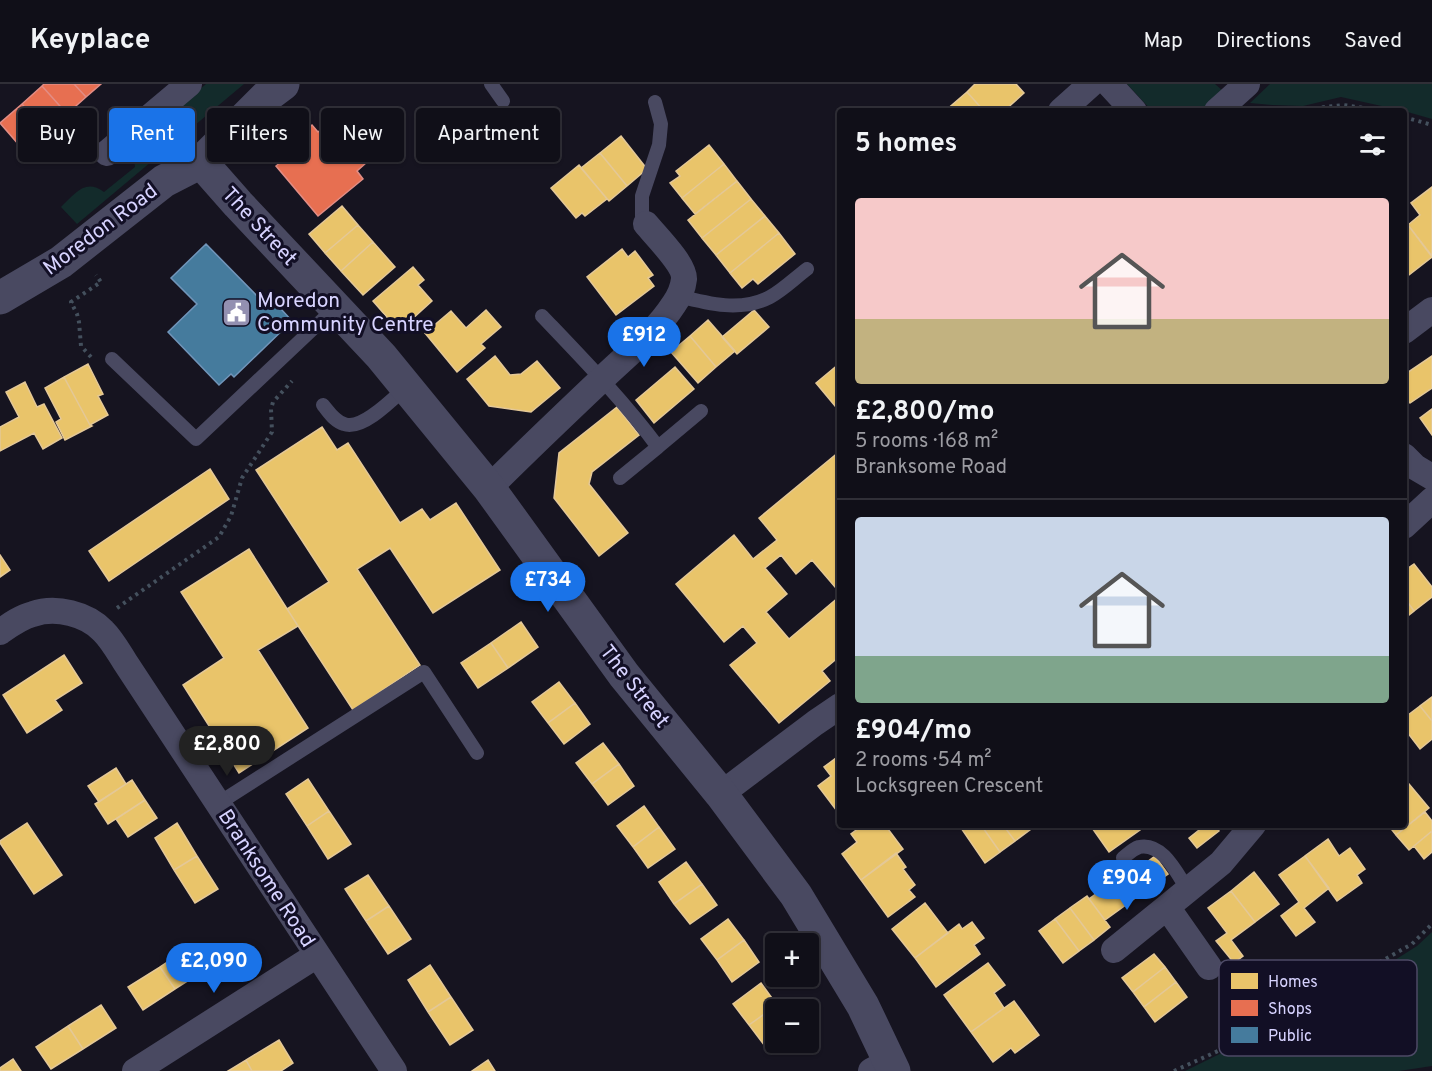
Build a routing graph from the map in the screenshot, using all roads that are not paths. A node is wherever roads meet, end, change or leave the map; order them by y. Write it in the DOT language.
graph roads {
  1 [pos="189,84"];
  2 [pos="283,84"];
  3 [pos="491,84"];
  4 [pos="1091,84"];
  5 [pos="1108,84"];
  6 [pos="1247,84"];
  7 [pos="503,101"];
  8 [pos="655,102"];
  9 [pos="1221,107"];
  10 [pos="1064,108"];
  11 [pos="1131,108"];
  12 [pos="107,153"];
  13 [pos="201,162"];
  14 [pos="646,224"];
  15 [pos="807,269"];
  16 [pos="679,296"];
  17 [pos="0,298"];
  18 [pos="336,307"];
  19 [pos="1432,310"];
  20 [pos="542,316"];
  21 [pos="1407,329"];
  22 [pos="112,359"];
  23 [pos="602,379"];
  24 [pos="406,387"];
  25 [pos="324,405"];
  26 [pos="701,411"];
  27 [pos="658,447"];
  28 [pos="1407,459"];
  29 [pos="1432,477"];
  30 [pos="620,478"];
  31 [pos="489,488"];
  32 [pos="1432,500"];
  33 [pos="1407,523"];
  34 [pos="0,632"];
  35 [pos="837,708"];
  36 [pos="477,753"];
  37 [pos="721,794"];
  38 [pos="219,803"];
  39 [pos="1250,828"];
  40 [pos="1123,858"];
  41 [pos="1188,890"];
  42 [pos="1167,907"];
  43 [pos="1114,950"];
  44 [pos="317,955"];
  45 [pos="1209,967"];
  46 [pos="885,1068"];
  47 [pos="135,1071"];
  48 [pos="394,1071"];
  1 -- 12 [label="street"];
  2 -- 13 [label="street, Moredon Road"];
  3 -- 7 [label="lane"];
  4 -- 10 [label="street"];
  5 -- 11 [label="street"];
  6 -- 9 [label="street"];
  8 -- 14 [label="lane"];
  13 -- 17 [label="street, Moredon Road"];
  13 -- 18 [label="street, The Street"];
  14 -- 16 [label="street"];
  15 -- 16 [label="lane"];
  16 -- 23 [label="street"];
  18 -- 22 [label="lane"];
  18 -- 24 [label="street, The Street"];
  19 -- 21 [label="street"];
  20 -- 23 [label="lane"];
  23 -- 27 [label="lane"];
  23 -- 31 [label="street"];
  24 -- 25 [label="lane"];
  24 -- 31 [label="street, The Street"];
  26 -- 27 [label="lane"];
  27 -- 30 [label="lane"];
  28 -- 29 [label="street"];
  31 -- 37 [label="street, The Street"];
  32 -- 33 [label="street"];
  34 -- 38 [label="street, Branksome Road"];
  35 -- 37 [label="street"];
  36 -- 38 [label="lane"];
  37 -- 46 [label="street, The Street"];
  38 -- 44 [label="street, Branksome Road"];
  39 -- 41 [label="street"];
  40 -- 41 [label="lane"];
  41 -- 42 [label="street"];
  42 -- 43 [label="street"];
  42 -- 45 [label="street"];
  44 -- 47 [label="street"];
  44 -- 48 [label="street, Branksome Road"];
}
